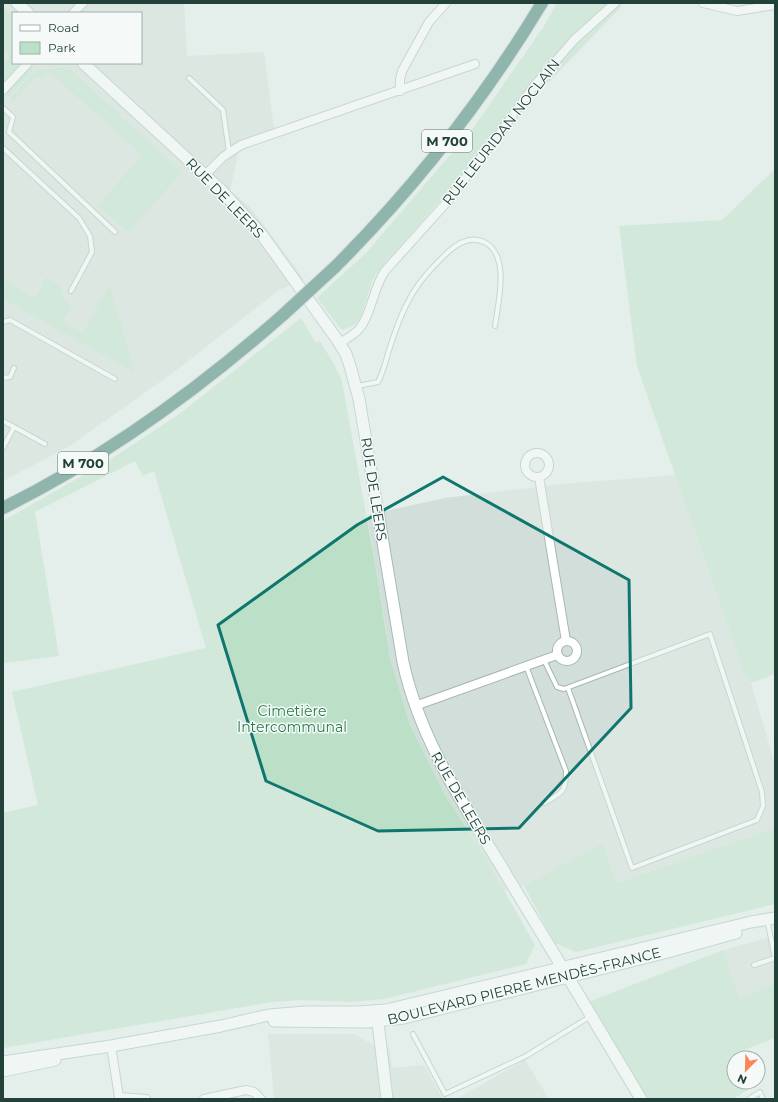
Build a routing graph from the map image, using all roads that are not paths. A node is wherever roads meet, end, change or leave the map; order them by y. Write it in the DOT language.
graph roads {
  1 [pos="17,3"];
  2 [pos="82,3"];
  3 [pos="446,3"];
  4 [pos="542,3"];
  5 [pos="615,3"];
  6 [pos="703,3"];
  7 [pos="775,5"];
  8 [pos="27,12"];
  9 [pos="74,12"];
  10 [pos="27,64"];
  11 [pos="84,64"];
  12 [pos="475,64"];
  13 [pos="189,78"];
  14 [pos="3,90"];
  15 [pos="400,91"];
  16 [pos="3,108"];
  17 [pos="3,148"];
  18 [pos="229,152"];
  19 [pos="205,175"];
  20 [pos="115,232"];
  21 [pos="71,291"];
  22 [pos="3,322"];
  23 [pos="495,326"];
  24 [pos="340,343"];
  25 [pos="14,368"];
  26 [pos="3,378"];
  27 [pos="114,379"];
  28 [pos="356,386"];
  29 [pos="3,421"];
  30 [pos="14,427"];
  31 [pos="45,444"];
  32 [pos="3,448"];
  33 [pos="539,477"];
  34 [pos="3,508"];
  35 [pos="566,641"];
  36 [pos="557,655"];
  37 [pos="544,660"];
  38 [pos="526,666"];
  39 [pos="568,688"];
  40 [pos="415,706"];
  41 [pos="544,803"];
  42 [pos="771,921"];
  43 [pos="775,958"];
  44 [pos="754,964"];
  45 [pos="562,967"];
  46 [pos="568,977"];
  47 [pos="378,1016"];
  48 [pos="591,1016"];
  49 [pos="413,1034"];
  50 [pos="111,1046"];
  51 [pos="3,1062"];
  52 [pos="3,1071"];
  53 [pos="119,1098"];
  54 [pos="146,1099"];
  55 [pos="204,1099"];
  56 [pos="261,1099"];
  57 [pos="387,1099"];
  58 [pos="641,1099"];
  59 [pos="749,1099"];
  60 [pos="763,1099"];
  1 -- 8 [label="street"];
  2 -- 9 [label="street"];
  3 -- 15 [label="street"];
  4 -- 34 [label="highway, M 700, bridge"];
  5 -- 24 [label="street, RUE LEURIDAN NOCLAIN"];
  6 -- 7 [label="street"];
  10 -- 14 [label="street"];
  11 -- 19 [label="street, RUE DE LEERS"];
  12 -- 15 [label="street"];
  13 -- 18 [label="lane"];
  15 -- 18 [label="street"];
  16 -- 20 [label="lane"];
  17 -- 21 [label="lane"];
  18 -- 19 [label="street"];
  19 -- 24 [label="street, RUE DE LEERS"];
  22 -- 27 [label="lane"];
  23 -- 28 [label="lane"];
  24 -- 28 [label="street, RUE DE LEERS"];
  25 -- 26 [label="lane"];
  28 -- 40 [label="street, RUE DE LEERS"];
  29 -- 30 [label="lane"];
  30 -- 31 [label="lane"];
  30 -- 32 [label="lane"];
  33 -- 35 [label="street"];
  35 -- 36 [label="street"];
  35 -- 36 [label="street"];
  36 -- 37 [label="street"];
  37 -- 38 [label="street"];
  37 -- 39 [label="lane"];
  38 -- 40 [label="street"];
  38 -- 41 [label="lane"];
  39 -- 39 [label="lane"];
  40 -- 45 [label="street, RUE DE LEERS"];
  42 -- 43 [label="lane"];
  42 -- 45 [label="street, BOULEVARD PIERRE MENDÈS-FRANCE"];
  42 -- 46 [label="street, BOULEVARD PIERRE MENDÈS-FRANCE"];
  43 -- 44 [label="lane"];
  45 -- 46 [label="street, RUE DE LEERS"];
  45 -- 47 [label="street, BOULEVARD PIERRE MENDÈS-FRANCE"];
  46 -- 47 [label="street, BOULEVARD PIERRE MENDÈS-FRANCE"];
  46 -- 48 [label="street, RUE DE LEERS"];
  47 -- 50 [label="street, BOULEVARD PIERRE MENDÈS-FRANCE"];
  47 -- 57 [label="street"];
  48 -- 49 [label="lane"];
  48 -- 58 [label="street, RUE DE LEERS"];
  50 -- 51 [label="street, BOULEVARD PIERRE MENDÈS-FRANCE"];
  50 -- 52 [label="street, BOULEVARD PIERRE MENDÈS-FRANCE"];
  50 -- 53 [label="street"];
  53 -- 54 [label="street"];
  55 -- 56 [label="street"];
  59 -- 60 [label="lane"];
}
